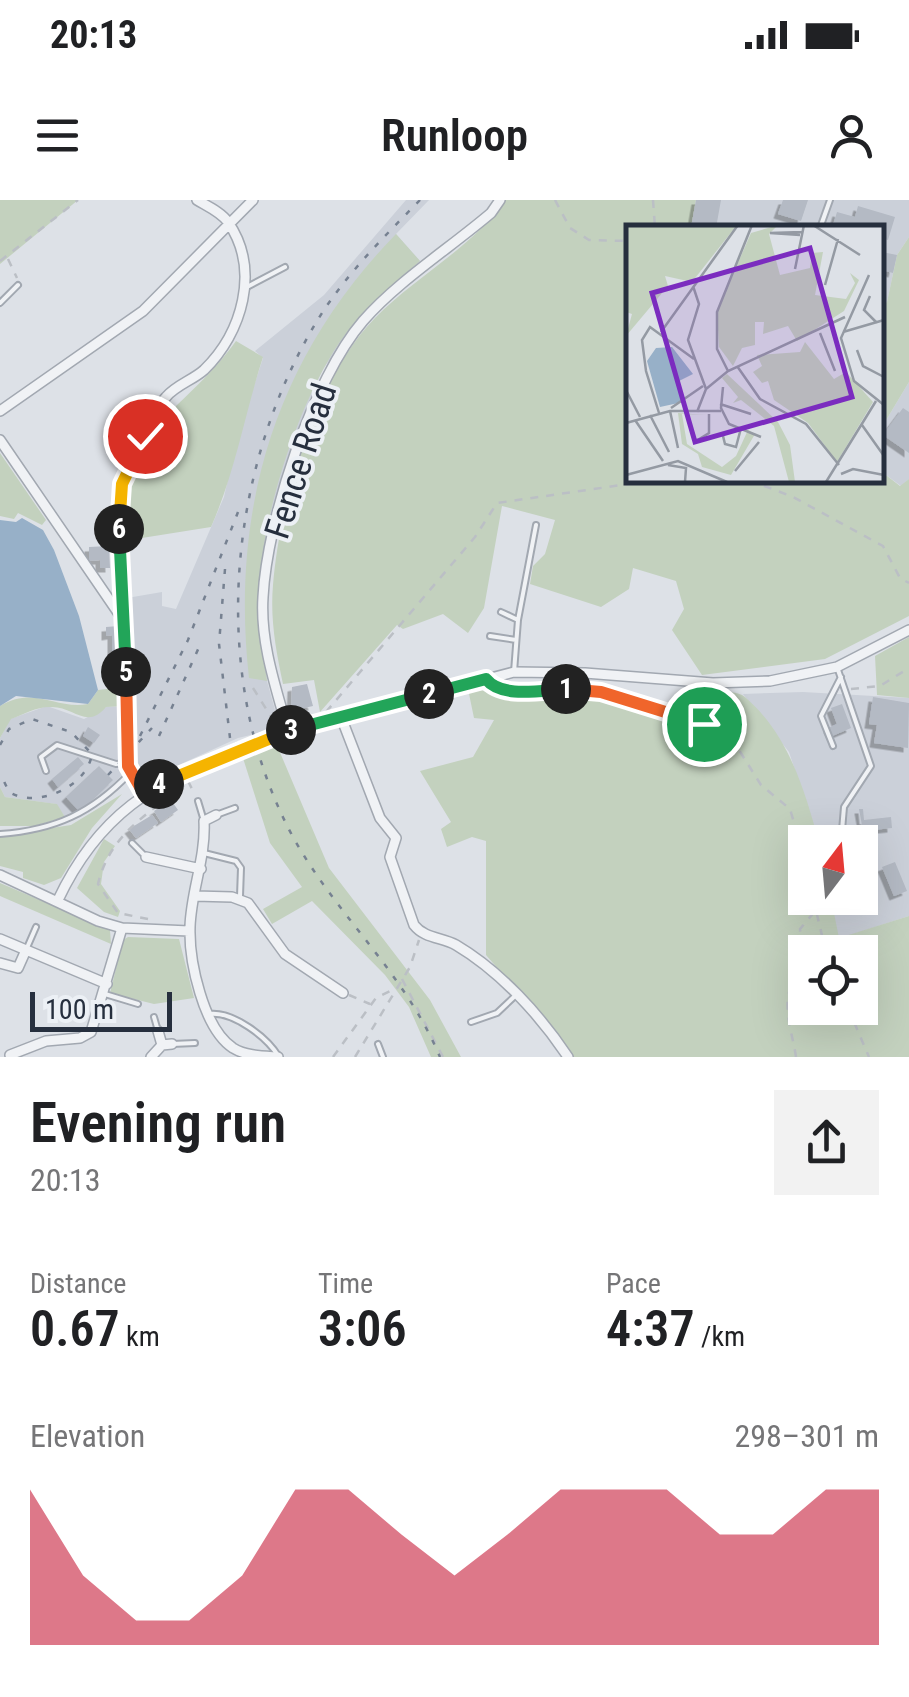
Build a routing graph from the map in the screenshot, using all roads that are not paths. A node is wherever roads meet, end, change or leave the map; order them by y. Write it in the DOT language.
graph roads {
  1 [pos="196,200"];
  2 [pos="253,200"];
  3 [pos="500,200"];
  4 [pos="830,200"];
  5 [pos="228,222"];
  6 [pos="821,225"];
  7 [pos="286,267"];
  8 [pos="18,285"];
  9 [pos="247,287"];
  10 [pos="0,303"];
  11 [pos="0,411"];
  12 [pos="0,440"];
  13 [pos="536,524"];
  14 [pos="501,612"];
  15 [pos="125,614"];
  16 [pos="518,620"];
  17 [pos="909,630"];
  18 [pos="490,636"];
  19 [pos="516,640"];
  20 [pos="514,672"];
  21 [pos="839,672"];
  22 [pos="486,679"];
  23 [pos="341,717"];
  24 [pos="704,724"];
  25 [pos="283,732"];
  26 [pos="833,746"];
  27 [pos="129,768"];
  28 [pos="46,772"];
  29 [pos="143,792"];
  30 [pos="198,801"];
  31 [pos="234,808"];
  32 [pos="216,815"];
  33 [pos="204,821"];
  34 [pos="192,825"];
  35 [pos="842,825"];
  36 [pos="0,834"];
  37 [pos="132,843"];
  38 [pos="204,853"];
  39 [pos="150,858"];
  40 [pos="201,869"];
  41 [pos="153,871"];
  42 [pos="0,875"];
  43 [pos="195,896"];
  44 [pos="239,899"];
  45 [pos="58,900"];
  46 [pos="36,928"];
  47 [pos="122,928"];
  48 [pos="189,932"];
  49 [pos="2,941"];
  50 [pos="26,950"];
  51 [pos="0,954"];
  52 [pos="0,963"];
  53 [pos="332,986"];
  54 [pos="106,989"];
  55 [pos="344,993"];
  56 [pos="516,995"];
  57 [pos="326,996"];
  58 [pos="138,1004"];
  59 [pos="210,1014"];
  60 [pos="154,1017"];
  61 [pos="471,1022"];
  62 [pos="158,1031"];
  63 [pos="195,1043"];
  64 [pos="167,1044"];
  65 [pos="378,1044"];
  66 [pos="0,1047"];
  67 [pos="10,1056"];
  68 [pos="152,1057"];
  69 [pos="268,1057"];
  70 [pos="278,1057"];
  71 [pos="383,1057"];
  72 [pos="568,1057"];
  1 -- 5 [label="street"];
  2 -- 5 [label="street"];
  3 -- 25 [label="street, Fence Road"];
  4 -- 6 [label="lane"];
  5 -- 9 [label="street"];
  5 -- 11 [label="street"];
  7 -- 9 [label="lane"];
  8 -- 10 [label="lane"];
  9 -- 15 [label="street"];
  12 -- 15 [label="street"];
  13 -- 16 [label="lane"];
  14 -- 16 [label="lane"];
  15 -- 27 [label="street"];
  16 -- 19 [label="lane"];
  17 -- 21 [label="street"];
  18 -- 19 [label="lane"];
  19 -- 20 [label="lane"];
  20 -- 21 [label="street"];
  20 -- 22 [label="street"];
  21 -- 26 [label="lane"];
  21 -- 35 [label="lane"];
  22 -- 23 [label="street"];
  22 -- 24 [label="lane"];
  23 -- 25 [label="street"];
  23 -- 56 [label="street"];
  25 -- 29 [label="street, bridge"];
  27 -- 28 [label="lane"];
  27 -- 29 [label="street"];
  27 -- 36 [label="lane"];
  29 -- 45 [label="street"];
  30 -- 33 [label="lane"];
  31 -- 32 [label="lane"];
  32 -- 33 [label="street"];
  33 -- 34 [label="street"];
  33 -- 38 [label="street"];
  37 -- 39 [label="lane"];
  38 -- 40 [label="street"];
  38 -- 44 [label="lane"];
  39 -- 40 [label="street"];
  39 -- 41 [label="street"];
  40 -- 43 [label="street"];
  42 -- 45 [label="street"];
  43 -- 44 [label="street"];
  43 -- 48 [label="street"];
  44 -- 53 [label="street"];
  45 -- 47 [label="street"];
  46 -- 50 [label="lane"];
  47 -- 48 [label="street"];
  47 -- 54 [label="street"];
  48 -- 59 [label="street"];
  49 -- 50 [label="street"];
  49 -- 51 [label="street"];
  50 -- 52 [label="street"];
  50 -- 54 [label="street"];
  53 -- 55 [label="street"];
  53 -- 57 [label="street"];
  54 -- 58 [label="lane"];
  54 -- 67 [label="street"];
  56 -- 61 [label="lane"];
  56 -- 72 [label="street"];
  59 -- 69 [label="street"];
  59 -- 70 [label="lane"];
  60 -- 62 [label="lane"];
  62 -- 64 [label="street"];
  63 -- 64 [label="lane"];
  64 -- 68 [label="street"];
  65 -- 71 [label="lane"];
  66 -- 67 [label="street"];
  69 -- 70 [label="street"];
}
